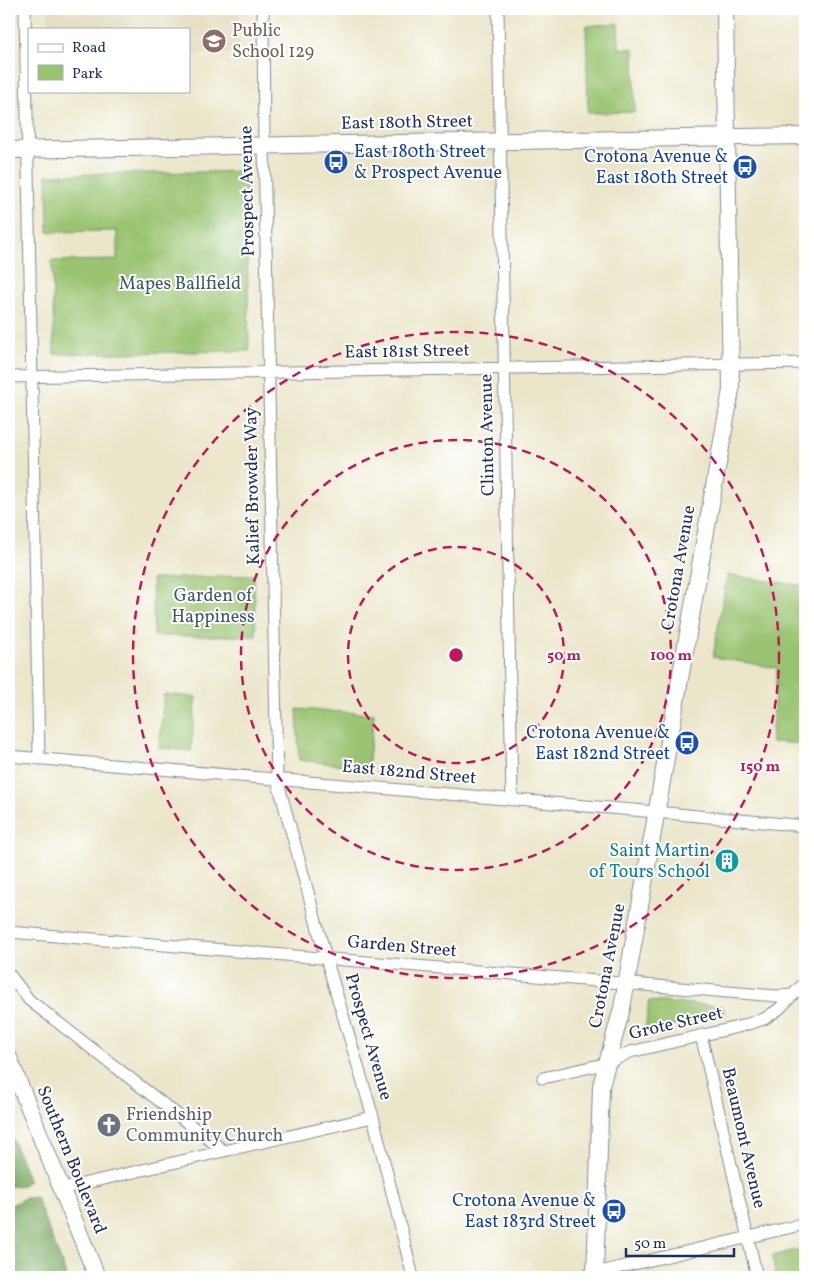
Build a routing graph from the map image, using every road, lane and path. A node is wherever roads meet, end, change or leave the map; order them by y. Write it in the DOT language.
graph roads {
  1 [pos="25,9"];
  2 [pos="263,9"];
  3 [pos="498,9"];
  4 [pos="725,9"];
  5 [pos="805,136"];
  6 [pos="727,137"];
  7 [pos="500,141"];
  8 [pos="264,146"];
  9 [pos="9,150"];
  10 [pos="28,150"];
  11 [pos="805,363"];
  12 [pos="730,364"];
  13 [pos="505,368"];
  14 [pos="268,372"];
  15 [pos="9,377"];
  16 [pos="32,377"];
  17 [pos="9,756"];
  18 [pos="39,759"];
  19 [pos="277,779"];
  20 [pos="512,800"];
  21 [pos="656,812"];
  22 [pos="805,826"];
  23 [pos="9,932"];
  24 [pos="326,958"];
  25 [pos="9,974"];
  26 [pos="805,982"];
  27 [pos="626,984"];
  28 [pos="793,995"];
  29 [pos="701,1035"];
  30 [pos="9,1058"];
  31 [pos="608,1063"];
  32 [pos="543,1078"];
  33 [pos="373,1117"];
  34 [pos="224,1150"];
  35 [pos="61,1189"];
  36 [pos="805,1224"];
  37 [pos="748,1237"];
  38 [pos="595,1275"];
  39 [pos="97,1277"];
  40 [pos="413,1277"];
  41 [pos="578,1277"];
  42 [pos="757,1277"];
  1 -- 10 [label="street"];
  2 -- 8 [label="street, Prospect Avenue"];
  3 -- 7 [label="street, Clinton Avenue"];
  4 -- 6 [label="street, Crotona Avenue"];
  5 -- 6 [label="street, East 180th Street"];
  6 -- 7 [label="street, East 180th Street"];
  6 -- 12 [label="street, Crotona Avenue"];
  7 -- 8 [label="street, East 180th Street"];
  7 -- 13 [label="street, Clinton Avenue"];
  8 -- 10 [label="street, East 180th Street"];
  8 -- 14 [label="street, Prospect Avenue"];
  9 -- 10 [label="street, East 180th Street"];
  10 -- 16 [label="street"];
  11 -- 12 [label="street, East 181st Street"];
  12 -- 13 [label="street, East 181st Street"];
  12 -- 21 [label="street, Crotona Avenue"];
  13 -- 14 [label="street, East 181st Street"];
  13 -- 20 [label="street, Clinton Avenue"];
  14 -- 16 [label="street, East 181st Street"];
  14 -- 19 [label="street, Kalief Browder Way"];
  15 -- 16 [label="street, East 181st Street"];
  16 -- 18 [label="street"];
  17 -- 18 [label="street, East 182nd Street"];
  18 -- 19 [label="street, East 182nd Street"];
  19 -- 20 [label="street, East 182nd Street"];
  19 -- 24 [label="street, Prospect Avenue"];
  20 -- 21 [label="street, East 182nd Street"];
  21 -- 22 [label="street, East 182nd Street"];
  21 -- 27 [label="street, Crotona Avenue"];
  23 -- 24 [label="street, Garden Street"];
  24 -- 27 [label="street, Garden Street"];
  24 -- 33 [label="street, Prospect Avenue"];
  25 -- 34 [label="street"];
  26 -- 28 [label="street, Grote Street"];
  27 -- 28 [label="street, Garden Street"];
  27 -- 31 [label="street, Crotona Avenue"];
  28 -- 29 [label="street, Grote Street"];
  29 -- 31 [label="street, Grote Street"];
  29 -- 37 [label="street, Beaumont Avenue"];
  30 -- 35 [label="street, Southern Boulevard"];
  31 -- 32 [label="street, Grote Street"];
  31 -- 38 [label="street, Crotona Avenue"];
  33 -- 34 [label="street"];
  33 -- 40 [label="street, Prospect Avenue"];
  34 -- 35 [label="street"];
  35 -- 39 [label="street, Southern Boulevard"];
  36 -- 37 [label="street"];
  37 -- 38 [label="street"];
  37 -- 42 [label="street, Beaumont Avenue"];
  38 -- 41 [label="street"];
}
